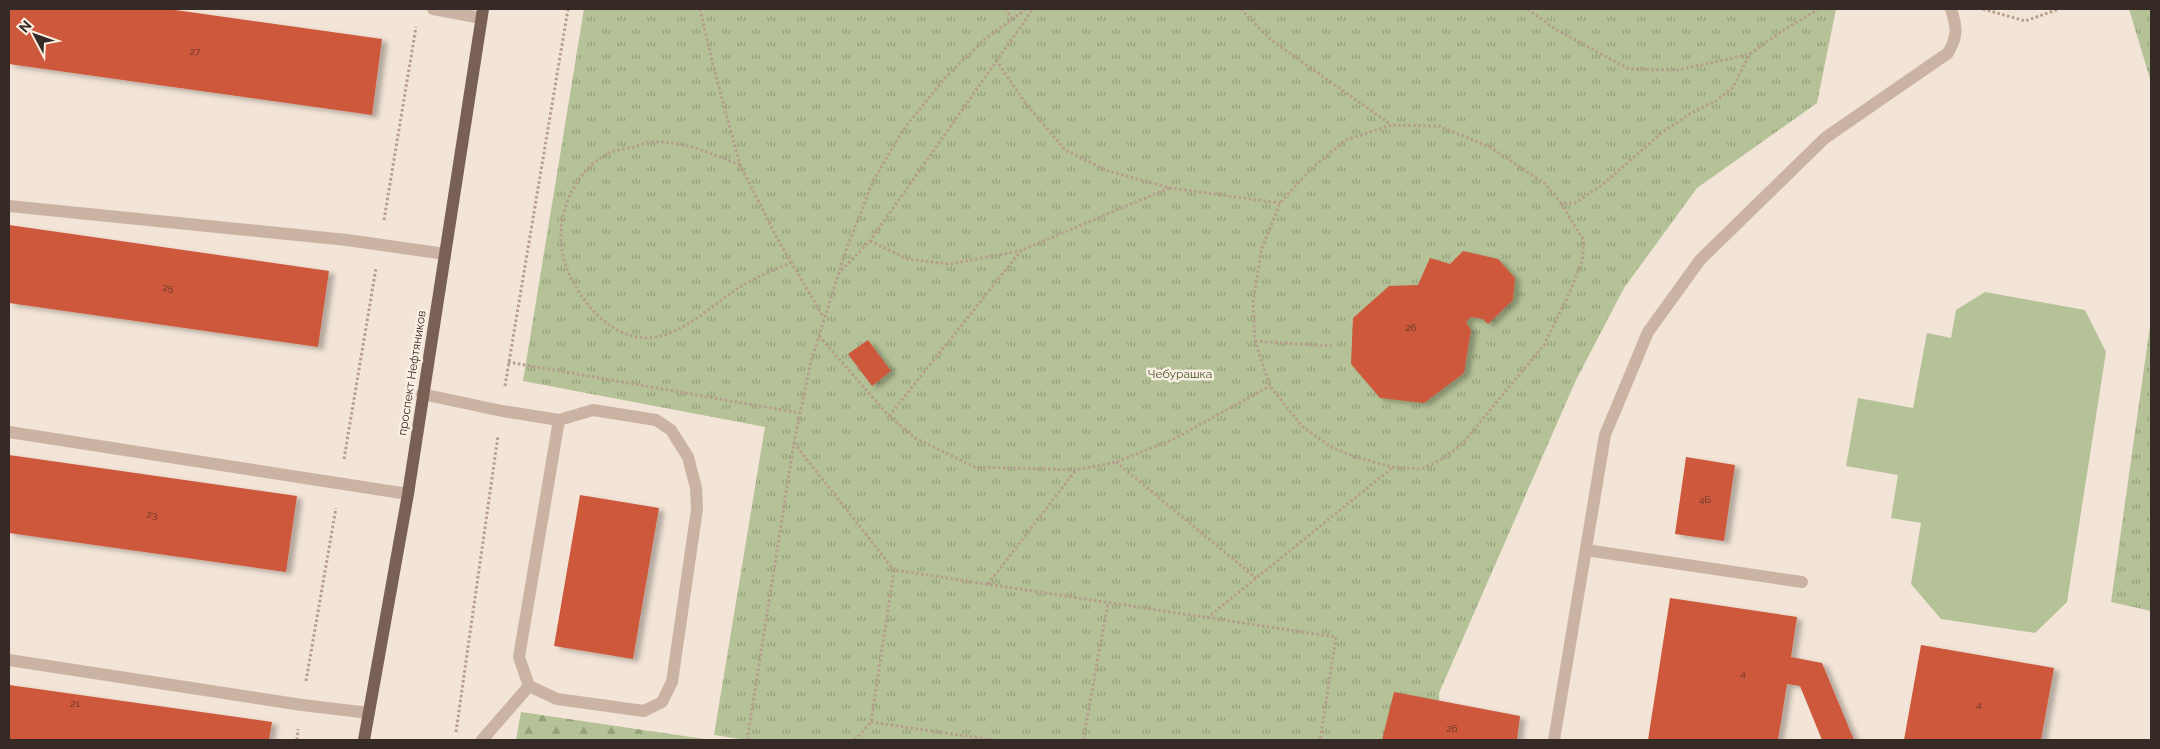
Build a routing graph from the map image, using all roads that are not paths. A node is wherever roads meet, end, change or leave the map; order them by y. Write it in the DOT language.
graph roads {
  1 [pos="433,9"];
  2 [pos="1951,9"];
  3 [pos="482,13"];
  4 [pos="9,206"];
  5 [pos="445,254"];
  6 [pos="422,394"];
  7 [pos="559,420"];
  8 [pos="9,432"];
  9 [pos="408,494"];
  10 [pos="1586,550"];
  11 [pos="1802,582"];
  12 [pos="9,660"];
  13 [pos="529,686"];
  14 [pos="369,713"];
  15 [pos="364,740"];
  16 [pos="482,740"];
  17 [pos="1554,740"];
  1 -- 3 [label="lane"];
  2 -- 10 [label="lane"];
  3 -- 5 [label="main road, проспект Нефтяников"];
  4 -- 5 [label="lane"];
  5 -- 6 [label="main road, проспект Нефтяников"];
  6 -- 7 [label="lane"];
  6 -- 9 [label="main road, проспект Нефтяников"];
  7 -- 13 [label="lane"];
  7 -- 13 [label="lane"];
  8 -- 9 [label="lane"];
  9 -- 14 [label="main road, проспект Нефтяников"];
  10 -- 11 [label="lane"];
  10 -- 17 [label="lane"];
  12 -- 14 [label="lane"];
  13 -- 16 [label="lane"];
  14 -- 15 [label="main road, проспект Нефтяников"];
}
